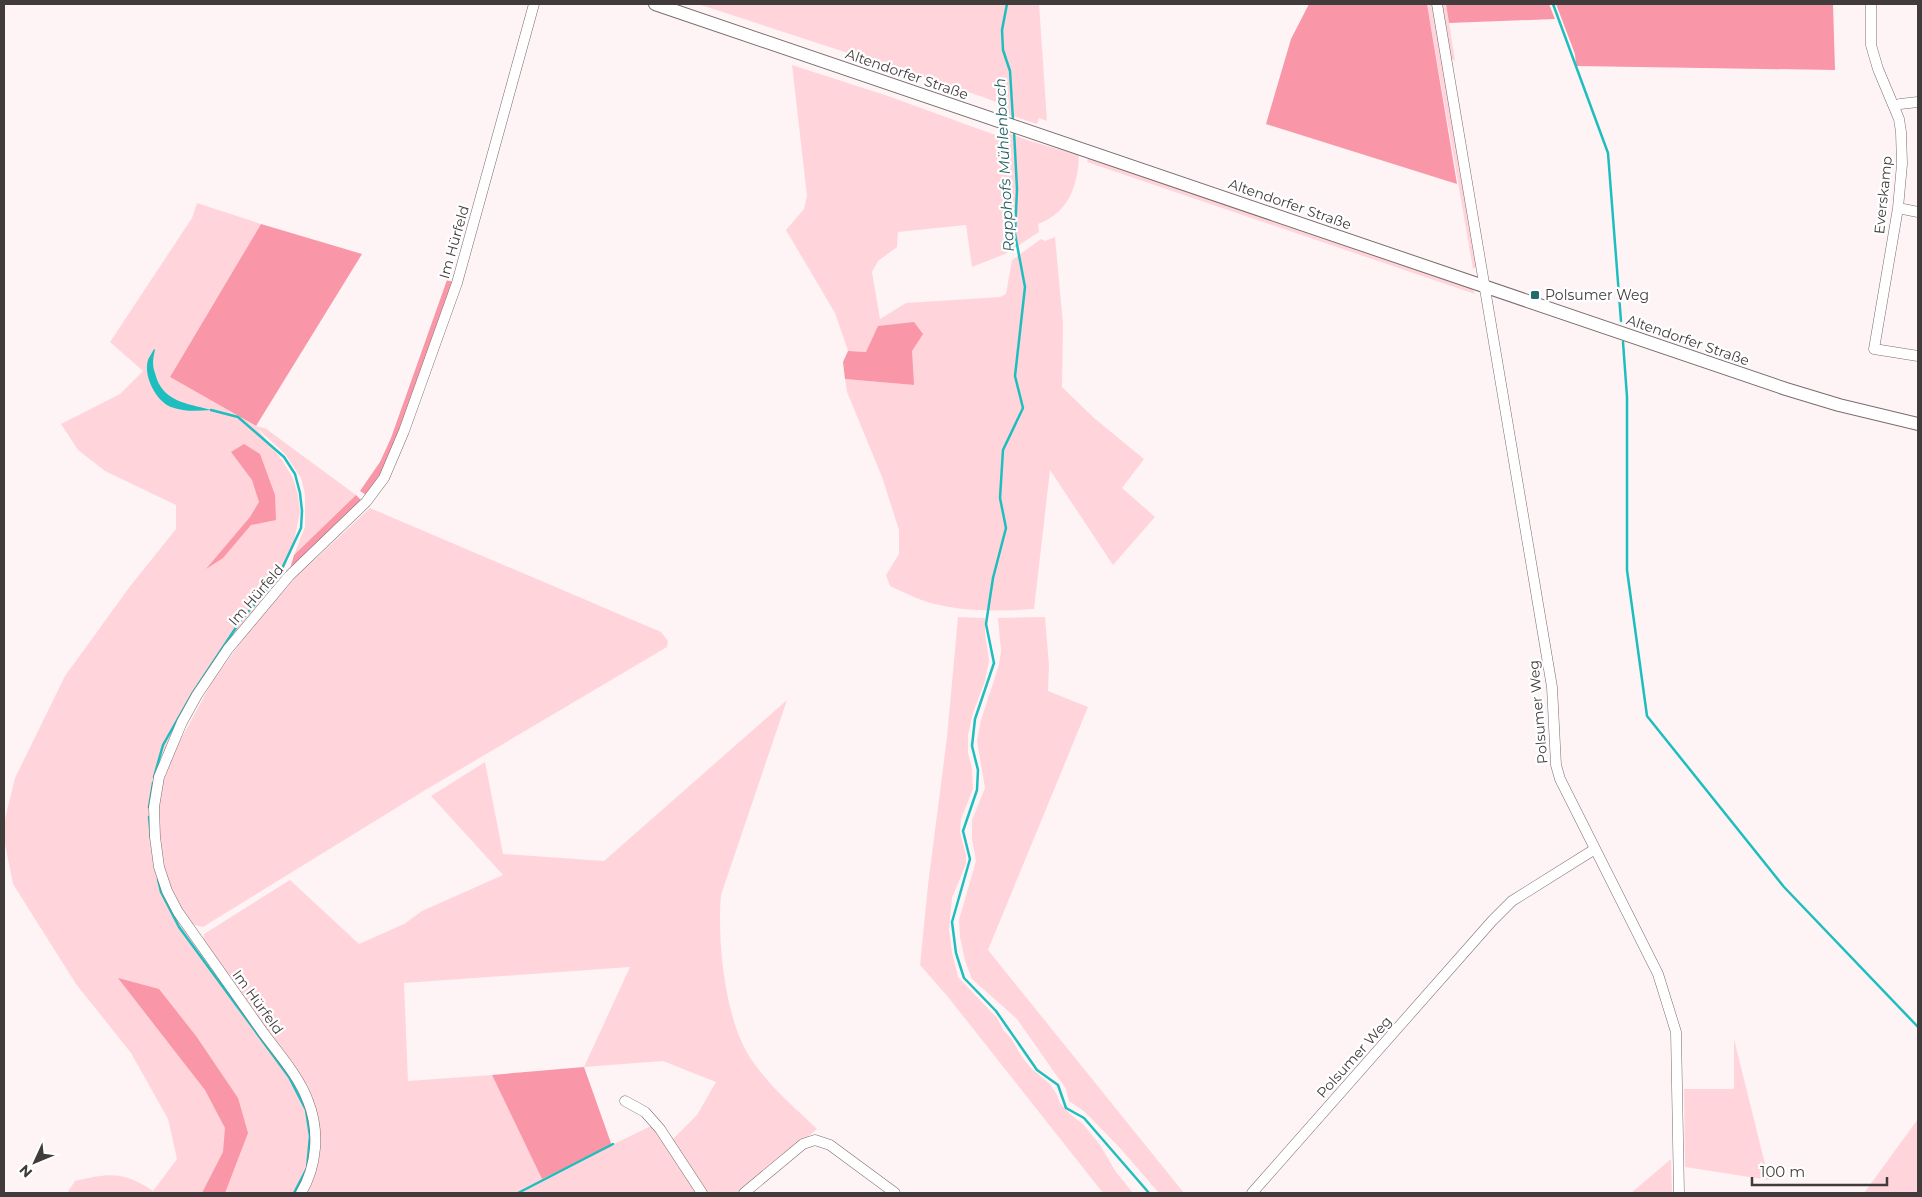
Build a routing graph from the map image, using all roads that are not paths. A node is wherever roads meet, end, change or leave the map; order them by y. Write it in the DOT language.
graph roads {
  1 [pos="534,4"];
  2 [pos="655,4"];
  3 [pos="1437,4"];
  4 [pos="1871,4"];
  5 [pos="1918,102"];
  6 [pos="1895,106"];
  7 [pos="1898,208"];
  8 [pos="1918,212"];
  9 [pos="1486,286"];
  10 [pos="1918,356"];
  11 [pos="1918,424"];
  12 [pos="1595,849"];
  13 [pos="625,1101"];
  14 [pos="301,1193"];
  15 [pos="702,1193"];
  16 [pos="744,1193"];
  17 [pos="896,1193"];
  18 [pos="1252,1193"];
  19 [pos="1679,1193"];
  1 -- 14 [label="street, Im Hürfeld"];
  2 -- 9 [label="street, Altendorfer Straße"];
  3 -- 9 [label="street, Polsumer Weg"];
  4 -- 6 [label="street, Everskamp"];
  5 -- 6 [label="street"];
  6 -- 7 [label="street, Everskamp"];
  7 -- 8 [label="street"];
  7 -- 10 [label="street, Everskamp"];
  9 -- 11 [label="street, Altendorfer Straße"];
  9 -- 12 [label="street, Polsumer Weg"];
  12 -- 18 [label="street, Polsumer Weg"];
  12 -- 19 [label="street, Polsumer Weg"];
  13 -- 15 [label="street"];
  16 -- 17 [label="street"];
}
